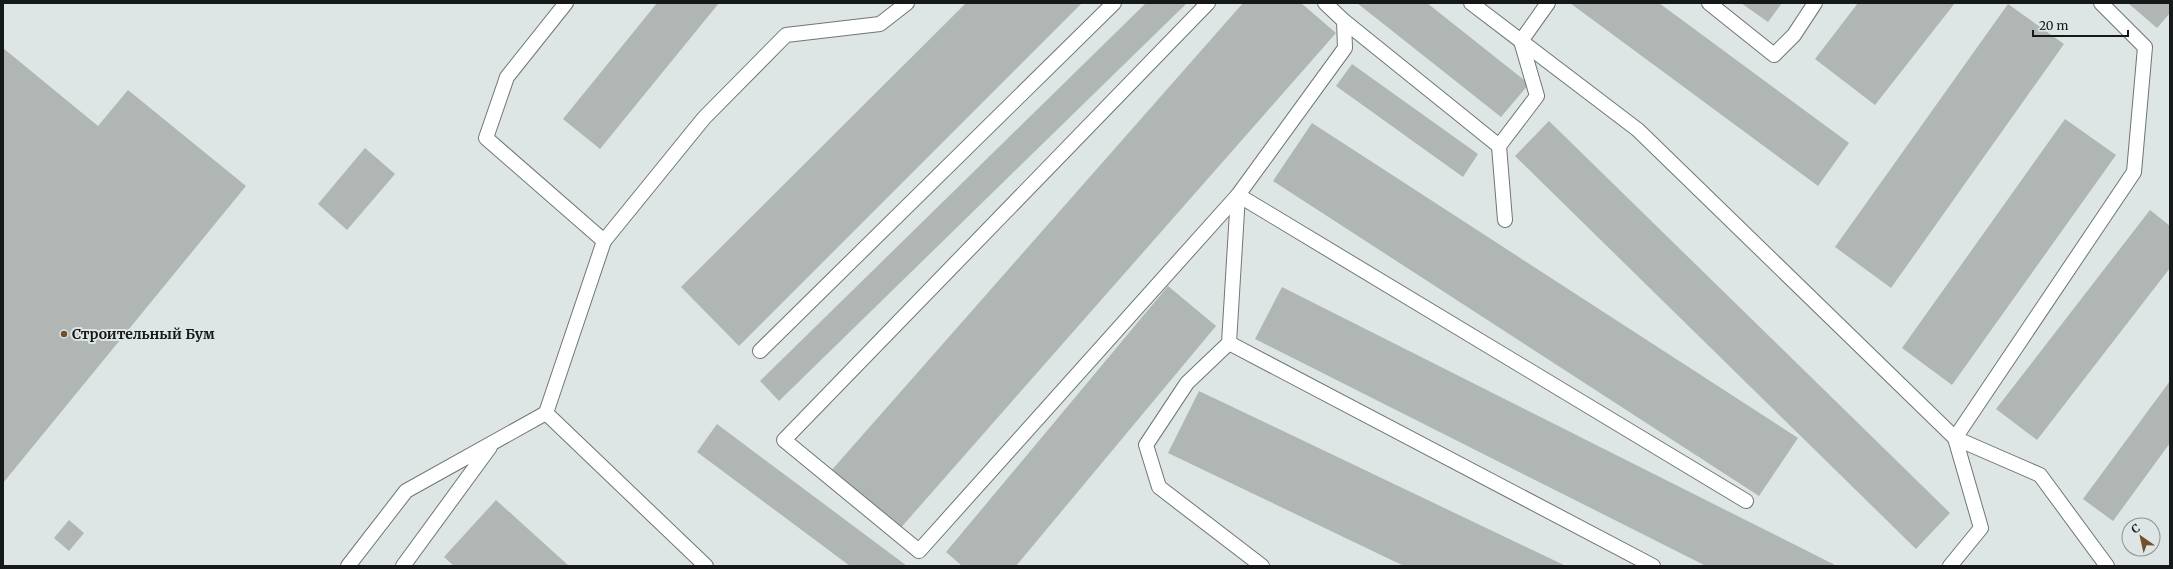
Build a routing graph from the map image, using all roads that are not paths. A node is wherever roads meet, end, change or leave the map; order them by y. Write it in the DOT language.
graph roads {
  1 [pos="566,3"];
  2 [pos="907,3"];
  3 [pos="1114,3"];
  4 [pos="1208,3"];
  5 [pos="1325,3"];
  6 [pos="1471,3"];
  7 [pos="1548,3"];
  8 [pos="1709,3"];
  9 [pos="1815,3"];
  10 [pos="2101,3"];
  11 [pos="1344,21"];
  12 [pos="1521,41"];
  13 [pos="1499,146"];
  14 [pos="1238,195"];
  15 [pos="1505,220"];
  16 [pos="604,241"];
  17 [pos="1228,343"];
  18 [pos="760,351"];
  19 [pos="546,413"];
  20 [pos="1955,438"];
  21 [pos="493,443"];
  22 [pos="1746,501"];
  23 [pos="348,566"];
  24 [pos="403,566"];
  25 [pos="706,566"];
  26 [pos="1262,566"];
  27 [pos="1654,566"];
  28 [pos="1950,566"];
  29 [pos="2107,566"];
  1 -- 16 [label="lane"];
  2 -- 16 [label="lane"];
  3 -- 18 [label="lane"];
  4 -- 14 [label="lane"];
  5 -- 11 [label="lane"];
  6 -- 12 [label="lane"];
  7 -- 12 [label="lane"];
  8 -- 9 [label="lane"];
  10 -- 20 [label="lane"];
  11 -- 13 [label="lane"];
  11 -- 14 [label="lane"];
  12 -- 13 [label="lane"];
  12 -- 20 [label="lane"];
  13 -- 15 [label="lane"];
  14 -- 17 [label="lane"];
  14 -- 22 [label="lane"];
  16 -- 19 [label="lane"];
  17 -- 26 [label="lane"];
  17 -- 27 [label="lane"];
  19 -- 21 [label="lane"];
  19 -- 25 [label="lane"];
  20 -- 28 [label="lane"];
  20 -- 29 [label="lane"];
  21 -- 23 [label="lane"];
  21 -- 24 [label="lane"];
}
